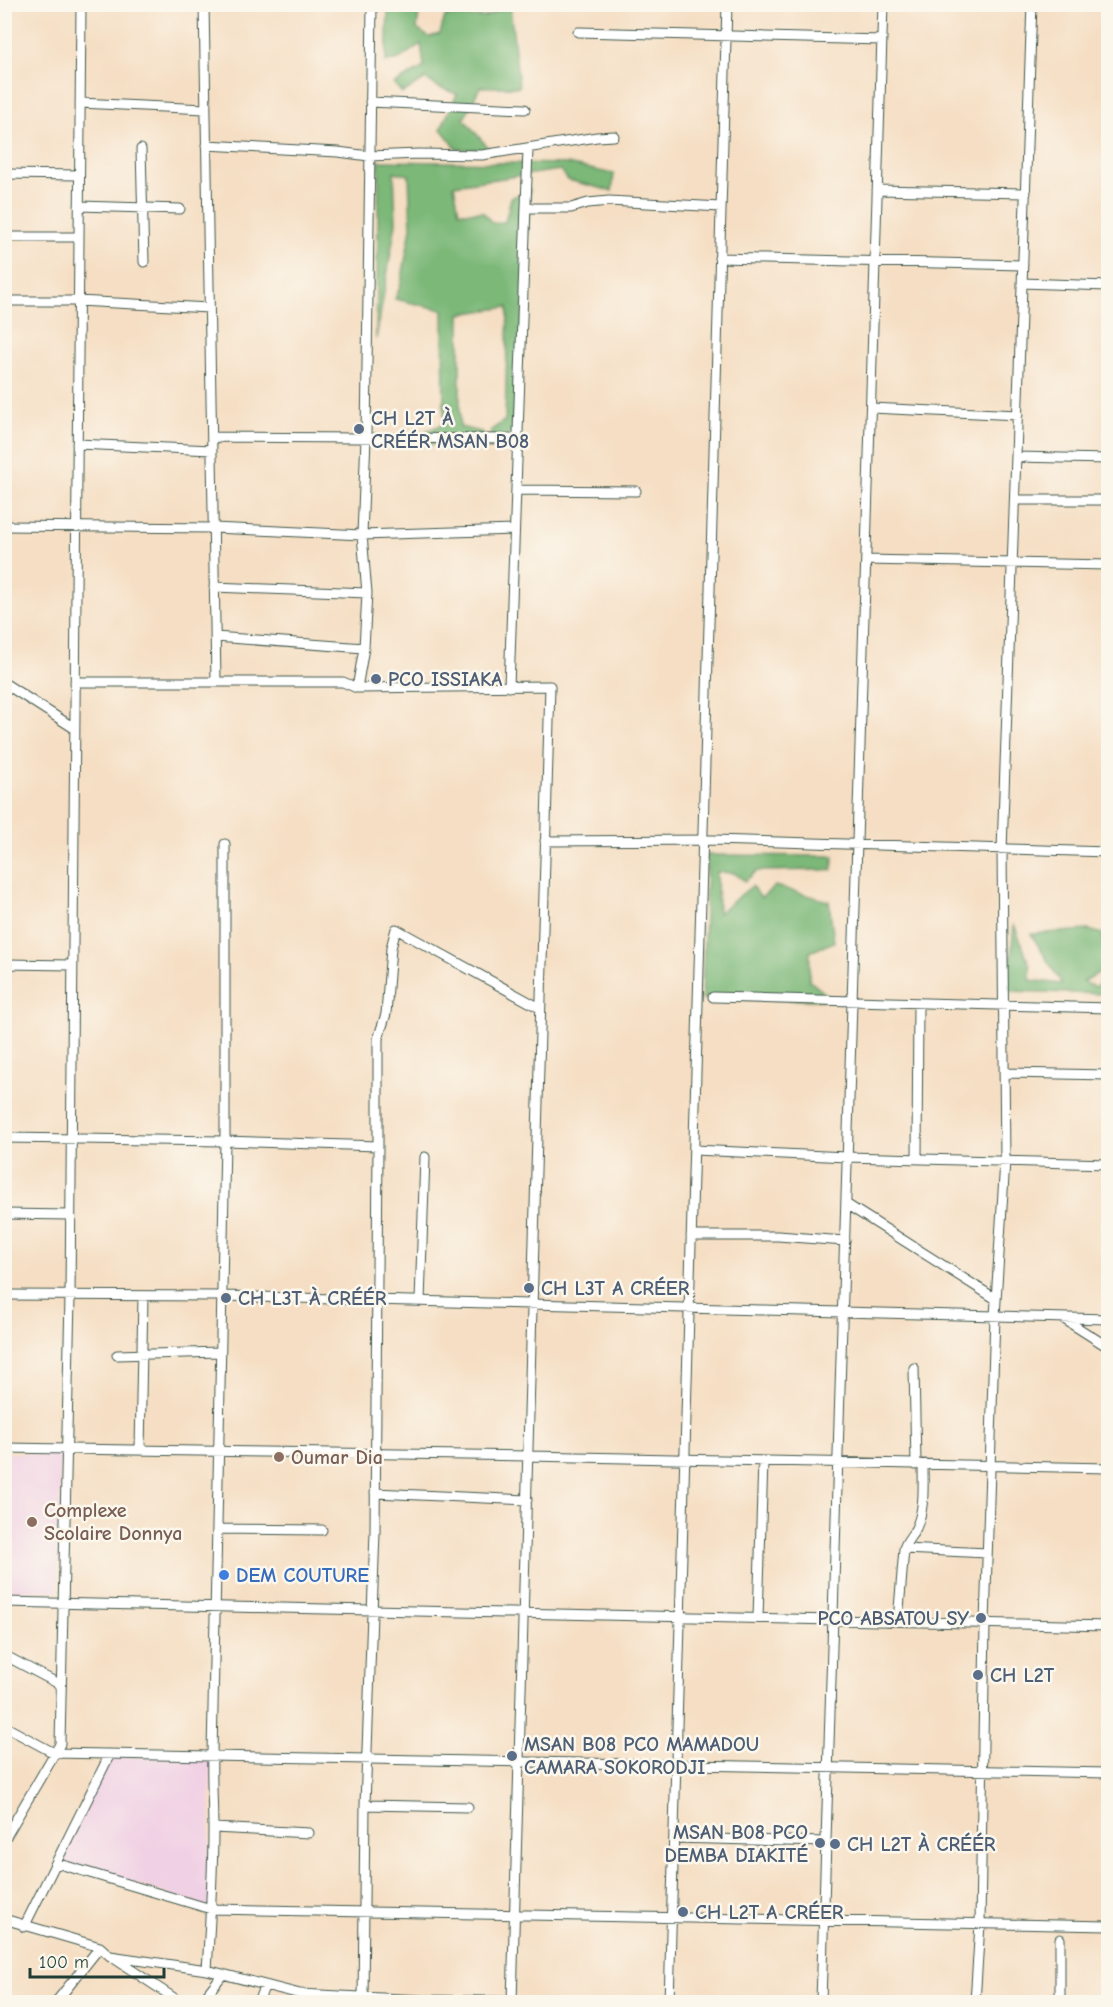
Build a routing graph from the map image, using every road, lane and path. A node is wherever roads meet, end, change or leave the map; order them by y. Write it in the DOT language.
graph roads {
  1 [pos="81,4"];
  2 [pos="204,4"];
  3 [pos="372,4"];
  4 [pos="727,4"];
  5 [pos="883,4"];
  6 [pos="1032,4"];
  7 [pos="578,32"];
  8 [pos="726,34"];
  9 [pos="882,40"];
  10 [pos="370,102"];
  11 [pos="80,104"];
  12 [pos="205,109"];
  13 [pos="525,109"];
  14 [pos="614,136"];
  15 [pos="206,145"];
  16 [pos="141,149"];
  17 [pos="528,149"];
  18 [pos="369,156"];
  19 [pos="4,174"];
  20 [pos="79,175"];
  21 [pos="877,190"];
  22 [pos="1026,193"];
  23 [pos="79,206"];
  24 [pos="721,207"];
  25 [pos="142,208"];
  26 [pos="526,208"];
  27 [pos="180,209"];
  28 [pos="4,237"];
  29 [pos="79,237"];
  30 [pos="719,258"];
  31 [pos="875,261"];
  32 [pos="144,262"];
  33 [pos="1023,265"];
  34 [pos="1022,283"];
  35 [pos="1108,286"];
  36 [pos="4,301"];
  37 [pos="78,301"];
  38 [pos="209,308"];
  39 [pos="871,408"];
  40 [pos="1018,415"];
  41 [pos="212,437"];
  42 [pos="366,438"];
  43 [pos="518,439"];
  44 [pos="77,444"];
  45 [pos="212,450"];
  46 [pos="1016,458"];
  47 [pos="1108,459"];
  48 [pos="516,490"];
  49 [pos="636,491"];
  50 [pos="1015,500"];
  51 [pos="1108,500"];
  52 [pos="4,526"];
  53 [pos="76,526"];
  54 [pos="213,528"];
  55 [pos="514,530"];
  56 [pos="362,535"];
  57 [pos="866,560"];
  58 [pos="1012,563"];
  59 [pos="1108,565"];
  60 [pos="214,587"];
  61 [pos="368,593"];
  62 [pos="215,637"];
  63 [pos="364,648"];
  64 [pos="216,681"];
  65 [pos="75,682"];
  66 [pos="4,683"];
  67 [pos="357,687"];
  68 [pos="508,687"];
  69 [pos="74,728"];
  70 [pos="702,840"];
  71 [pos="545,841"];
  72 [pos="225,844"];
  73 [pos="857,846"];
  74 [pos="1002,850"];
  75 [pos="1108,852"];
  76 [pos="4,964"];
  77 [pos="72,965"];
  78 [pos="713,997"];
  79 [pos="852,1001"];
  80 [pos="918,1003"];
  81 [pos="1004,1005"];
  82 [pos="540,1008"];
  83 [pos="1108,1008"];
  84 [pos="1005,1073"];
  85 [pos="1108,1075"];
  86 [pos="4,1138"];
  87 [pos="71,1139"];
  88 [pos="225,1141"];
  89 [pos="378,1146"];
  90 [pos="694,1150"];
  91 [pos="425,1157"];
  92 [pos="847,1157"];
  93 [pos="917,1159"];
  94 [pos="1005,1161"];
  95 [pos="1108,1164"];
  96 [pos="846,1204"];
  97 [pos="4,1214"];
  98 [pos="70,1215"];
  99 [pos="691,1236"];
  100 [pos="845,1241"];
  101 [pos="4,1295"];
  102 [pos="143,1296"];
  103 [pos="222,1296"];
  104 [pos="70,1297"];
  105 [pos="996,1299"];
  106 [pos="376,1300"];
  107 [pos="420,1301"];
  108 [pos="532,1304"];
  109 [pos="689,1308"];
  110 [pos="843,1312"];
  111 [pos="995,1316"];
  112 [pos="1062,1318"];
  113 [pos="1108,1319"];
  114 [pos="1108,1347"];
  115 [pos="220,1352"];
  116 [pos="142,1353"];
  117 [pos="117,1355"];
  118 [pos="914,1368"];
  119 [pos="4,1448"];
  120 [pos="66,1449"];
  121 [pos="140,1450"];
  122 [pos="218,1451"];
  123 [pos="375,1454"];
  124 [pos="528,1456"];
  125 [pos="685,1459"];
  126 [pos="763,1461"];
  127 [pos="838,1463"];
  128 [pos="920,1465"];
  129 [pos="990,1466"];
  130 [pos="1108,1468"];
  131 [pos="375,1493"];
  132 [pos="527,1500"];
  133 [pos="217,1529"];
  134 [pos="322,1530"];
  135 [pos="904,1549"];
  136 [pos="987,1553"];
  137 [pos="4,1602"];
  138 [pos="63,1604"];
  139 [pos="217,1607"];
  140 [pos="373,1610"];
  141 [pos="524,1613"];
  142 [pos="680,1616"];
  143 [pos="758,1618"];
  144 [pos="833,1620"];
  145 [pos="898,1621"];
  146 [pos="985,1623"];
  147 [pos="1108,1626"];
  148 [pos="4,1655"];
  149 [pos="61,1685"];
  150 [pos="4,1726"];
  151 [pos="54,1753"];
  152 [pos="110,1754"];
  153 [pos="212,1756"];
  154 [pos="368,1759"];
  155 [pos="519,1762"];
  156 [pos="676,1765"];
  157 [pos="828,1768"];
  158 [pos="982,1770"];
  159 [pos="1108,1773"];
  160 [pos="365,1805"];
  161 [pos="468,1807"];
  162 [pos="213,1828"];
  163 [pos="309,1833"];
  164 [pos="674,1838"];
  165 [pos="4,1840"];
  166 [pos="826,1842"];
  167 [pos="56,1863"];
  168 [pos="211,1909"];
  169 [pos="364,1911"];
  170 [pos="515,1916"];
  171 [pos="4,1919"];
  172 [pos="672,1919"];
  173 [pos="824,1921"];
  174 [pos="980,1924"];
  175 [pos="1108,1926"];
  176 [pos="24,1927"];
  177 [pos="1060,1939"];
  178 [pos="100,1947"];
  179 [pos="110,1956"];
  180 [pos="207,1970"];
  181 [pos="223,1974"];
  182 [pos="265,1985"];
  183 [pos="364,2000"];
  184 [pos="422,2001"];
  185 [pos="56,2002"];
  186 [pos="180,2002"];
  187 [pos="201,2002"];
  188 [pos="258,2002"];
  189 [pos="512,2002"];
  190 [pos="552,2002"];
  191 [pos="669,2002"];
  192 [pos="821,2002"];
  193 [pos="975,2002"];
  194 [pos="1059,2002"];
  1 -- 11 [label="street"];
  2 -- 12 [label="street"];
  3 -- 10 [label="street"];
  4 -- 8 [label="street"];
  5 -- 9 [label="street"];
  6 -- 22 [label="street"];
  7 -- 8 [label="street"];
  8 -- 9 [label="street"];
  8 -- 24 [label="street"];
  9 -- 21 [label="street"];
  10 -- 13 [label="street"];
  10 -- 18 [label="street"];
  11 -- 12 [label="street"];
  11 -- 20 [label="street"];
  12 -- 15 [label="street"];
  14 -- 17 [label="street"];
  15 -- 18 [label="street"];
  15 -- 38 [label="street"];
  16 -- 25 [label="street"];
  17 -- 18 [label="street"];
  17 -- 26 [label="street"];
  18 -- 42 [label="street"];
  19 -- 20 [label="street"];
  20 -- 23 [label="street"];
  21 -- 22 [label="street"];
  21 -- 31 [label="street"];
  22 -- 33 [label="street"];
  23 -- 25 [label="street"];
  23 -- 29 [label="street"];
  24 -- 26 [label="street"];
  24 -- 30 [label="street"];
  25 -- 27 [label="street"];
  25 -- 32 [label="street"];
  26 -- 43 [label="street"];
  28 -- 29 [label="street"];
  29 -- 37 [label="street"];
  30 -- 31 [label="street"];
  30 -- 70 [label="street"];
  31 -- 33 [label="street"];
  31 -- 39 [label="street"];
  33 -- 34 [label="street"];
  34 -- 35 [label="street"];
  34 -- 40 [label="street"];
  36 -- 37 [label="street"];
  37 -- 38 [label="street"];
  37 -- 44 [label="street"];
  38 -- 41 [label="street"];
  39 -- 40 [label="street"];
  39 -- 57 [label="street"];
  40 -- 46 [label="street"];
  41 -- 42 [label="street"];
  41 -- 45 [label="street"];
  42 -- 43 [label="street"];
  42 -- 56 [label="street"];
  43 -- 48 [label="street"];
  44 -- 45 [label="street"];
  44 -- 53 [label="street"];
  45 -- 54 [label="street"];
  46 -- 47 [label="street"];
  46 -- 50 [label="street"];
  48 -- 49 [label="street"];
  48 -- 55 [label="street"];
  50 -- 51 [label="street"];
  50 -- 58 [label="street"];
  52 -- 53 [label="street"];
  53 -- 54 [label="street"];
  53 -- 65 [label="street"];
  54 -- 56 [label="street"];
  54 -- 60 [label="street"];
  55 -- 56 [label="street"];
  55 -- 68 [label="street"];
  56 -- 61 [label="street"];
  57 -- 58 [label="street"];
  57 -- 73 [label="street"];
  58 -- 59 [label="street"];
  58 -- 74 [label="street"];
  60 -- 61 [label="street"];
  60 -- 62 [label="street"];
  61 -- 63 [label="street"];
  62 -- 63 [label="street"];
  62 -- 64 [label="street"];
  63 -- 67 [label="street"];
  64 -- 65 [label="street"];
  64 -- 67 [label="street"];
  65 -- 69 [label="street"];
  66 -- 69 [label="street"];
  67 -- 68 [label="street"];
  68 -- 71 [label="street"];
  69 -- 77 [label="street"];
  70 -- 71 [label="street"];
  70 -- 73 [label="street"];
  70 -- 90 [label="street"];
  71 -- 82 [label="street"];
  72 -- 88 [label="street"];
  73 -- 74 [label="street"];
  73 -- 79 [label="street"];
  74 -- 75 [label="street"];
  74 -- 81 [label="street"];
  76 -- 77 [label="street"];
  77 -- 87 [label="street"];
  78 -- 79 [label="street"];
  79 -- 80 [label="street"];
  79 -- 92 [label="street"];
  80 -- 81 [label="street"];
  80 -- 93 [label="street"];
  81 -- 83 [label="street"];
  81 -- 84 [label="street"];
  82 -- 89 [label="street"];
  82 -- 108 [label="street"];
  84 -- 85 [label="street"];
  84 -- 94 [label="street"];
  86 -- 87 [label="street"];
  87 -- 88 [label="street"];
  87 -- 98 [label="street"];
  88 -- 89 [label="street"];
  88 -- 103 [label="street"];
  89 -- 106 [label="street"];
  90 -- 92 [label="street"];
  90 -- 99 [label="street"];
  91 -- 107 [label="street"];
  92 -- 93 [label="street"];
  92 -- 96 [label="street"];
  93 -- 94 [label="street"];
  94 -- 95 [label="street"];
  94 -- 105 [label="street"];
  96 -- 100 [label="street"];
  96 -- 105 [label="street"];
  97 -- 98 [label="street"];
  98 -- 104 [label="street"];
  99 -- 100 [label="street"];
  99 -- 109 [label="street"];
  100 -- 110 [label="street"];
  101 -- 104 [label="street"];
  102 -- 103 [label="street"];
  102 -- 104 [label="street"];
  102 -- 116 [label="street"];
  103 -- 106 [label="street"];
  103 -- 115 [label="street"];
  104 -- 120 [label="street"];
  105 -- 111 [label="street"];
  106 -- 107 [label="street"];
  106 -- 123 [label="street"];
  107 -- 108 [label="street"];
  108 -- 109 [label="street"];
  108 -- 124 [label="street"];
  109 -- 110 [label="street"];
  109 -- 125 [label="street"];
  110 -- 111 [label="street"];
  110 -- 127 [label="street"];
  111 -- 112 [label="street"];
  111 -- 129 [label="street"];
  112 -- 113 [label="street"];
  112 -- 114 [label="street"];
  115 -- 116 [label="street"];
  115 -- 122 [label="street"];
  116 -- 117 [label="street"];
  116 -- 121 [label="street"];
  118 -- 128 [label="street"];
  119 -- 120 [label="street"];
  120 -- 121 [label="street"];
  120 -- 138 [label="street"];
  121 -- 122 [label="street"];
  122 -- 123 [label="street"];
  122 -- 133 [label="street"];
  123 -- 124 [label="street"];
  123 -- 131 [label="street"];
  124 -- 125 [label="street"];
  124 -- 132 [label="street"];
  125 -- 126 [label="street"];
  125 -- 142 [label="street"];
  126 -- 127 [label="street"];
  126 -- 143 [label="street"];
  127 -- 128 [label="street"];
  127 -- 144 [label="street"];
  128 -- 129 [label="street"];
  128 -- 135 [label="street"];
  129 -- 130 [label="street"];
  129 -- 136 [label="street"];
  131 -- 132 [label="street"];
  131 -- 140 [label="street"];
  132 -- 141 [label="street"];
  133 -- 134 [label="street"];
  133 -- 139 [label="street"];
  135 -- 136 [label="street"];
  135 -- 145 [label="street"];
  136 -- 146 [label="street"];
  137 -- 138 [label="street"];
  138 -- 139 [label="street"];
  138 -- 149 [label="street"];
  139 -- 140 [label="street"];
  139 -- 153 [label="street"];
  140 -- 141 [label="street"];
  140 -- 154 [label="street"];
  141 -- 142 [label="street"];
  141 -- 155 [label="street"];
  142 -- 143 [label="street"];
  142 -- 156 [label="street"];
  143 -- 144 [label="street"];
  144 -- 145 [label="street"];
  144 -- 157 [label="street"];
  145 -- 146 [label="street"];
  146 -- 147 [label="street"];
  146 -- 158 [label="street"];
  148 -- 149 [label="street"];
  149 -- 151 [label="street"];
  150 -- 151 [label="street"];
  151 -- 152 [label="street"];
  151 -- 165 [label="street"];
  152 -- 153 [label="street"];
  152 -- 167 [label="street"];
  153 -- 154 [label="street"];
  153 -- 162 [label="street"];
  154 -- 155 [label="street"];
  154 -- 160 [label="street"];
  155 -- 156 [label="street"];
  155 -- 170 [label="street"];
  156 -- 157 [label="street"];
  156 -- 164 [label="street"];
  157 -- 158 [label="street"];
  157 -- 166 [label="street"];
  158 -- 159 [label="street"];
  158 -- 174 [label="street"];
  160 -- 161 [label="street"];
  160 -- 169 [label="street"];
  162 -- 163 [label="street"];
  162 -- 168 [label="street"];
  164 -- 166 [label="street"];
  164 -- 172 [label="street"];
  166 -- 173 [label="street"];
  167 -- 168 [label="street"];
  167 -- 176 [label="street"];
  168 -- 169 [label="street"];
  168 -- 180 [label="street"];
  169 -- 170 [label="street"];
  169 -- 183 [label="street"];
  170 -- 172 [label="street"];
  170 -- 189 [label="street"];
  171 -- 176 [label="street"];
  172 -- 173 [label="street"];
  172 -- 191 [label="street"];
  173 -- 174 [label="street"];
  173 -- 192 [label="street"];
  174 -- 175 [label="street"];
  174 -- 193 [label="street"];
  176 -- 178 [label="street"];
  177 -- 194 [label="street"];
  178 -- 179 [label="street"];
  178 -- 185 [label="street"];
  179 -- 180 [label="street"];
  179 -- 186 [label="street"];
  180 -- 181 [label="street"];
  181 -- 182 [label="street"];
  181 -- 187 [label="street"];
  182 -- 183 [label="street"];
  182 -- 188 [label="street"];
  183 -- 184 [label="street"];
  184 -- 189 [label="street"];
  189 -- 190 [label="street"];
}
